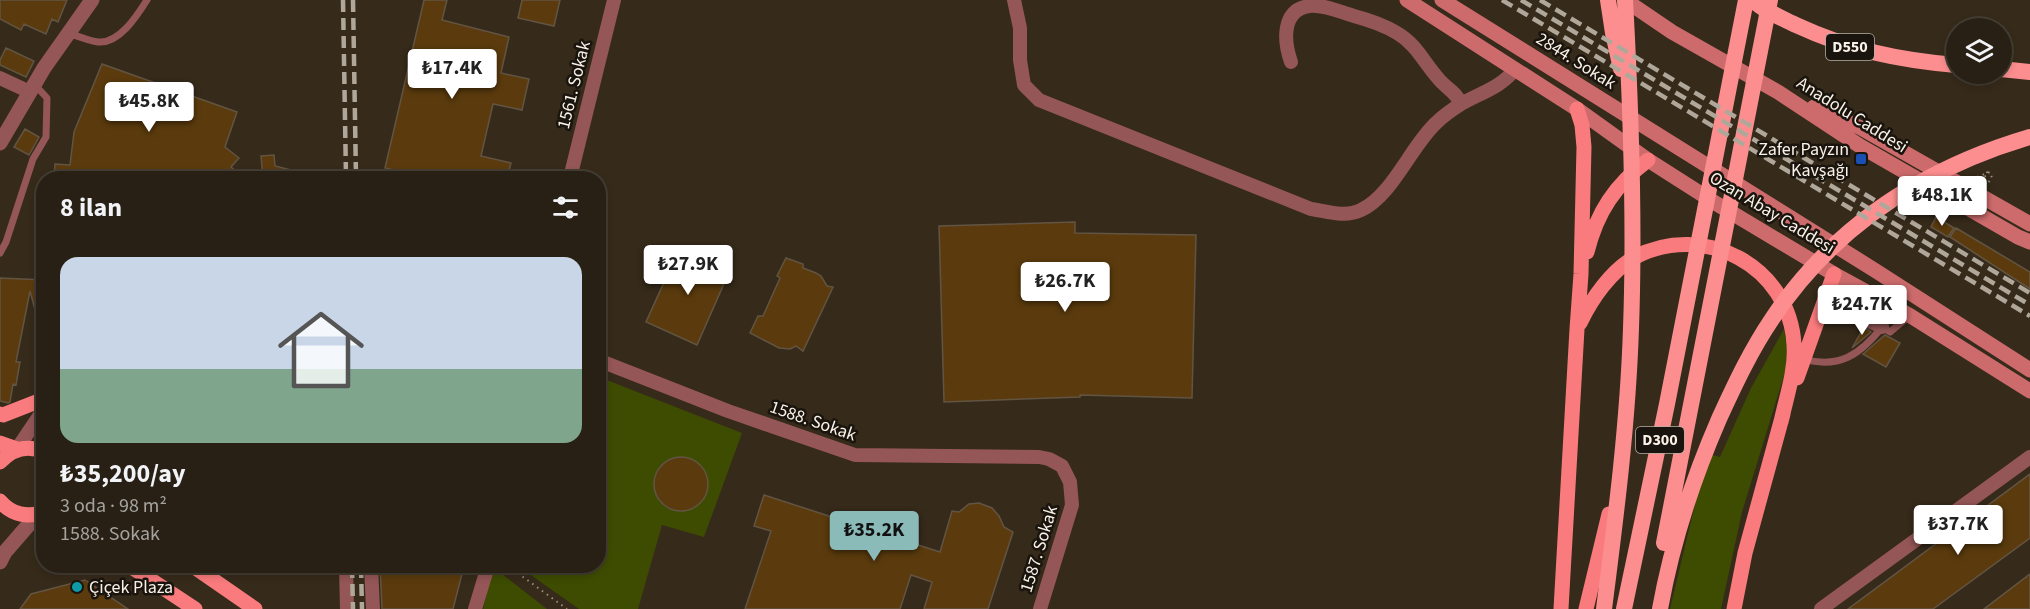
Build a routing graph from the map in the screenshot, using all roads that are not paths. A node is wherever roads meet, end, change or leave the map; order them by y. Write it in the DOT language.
graph roads {
  1 [pos="147,0"];
  2 [pos="614,0"];
  3 [pos="1014,0"];
  4 [pos="1407,0"];
  5 [pos="1442,0"];
  6 [pos="1608,0"];
  7 [pos="1625,0"];
  8 [pos="1746,0"];
  9 [pos="1753,0"];
  10 [pos="1770,0"];
  11 [pos="87,1"];
  12 [pos="70,34"];
  13 [pos="1291,62"];
  14 [pos="1946,64"];
  15 [pos="1515,69"];
  16 [pos="2012,70"];
  17 [pos="2030,72"];
  18 [pos="0,78"];
  19 [pos="32,89"];
  20 [pos="1778,92"];
  21 [pos="1461,104"];
  22 [pos="1577,109"];
  23 [pos="1631,114"];
  24 [pos="2030,137"];
  25 [pos="0,143"];
  26 [pos="1690,155"];
  27 [pos="1648,160"];
  28 [pos="572,171"];
  29 [pos="2030,224"];
  30 [pos="2030,242"];
  31 [pos="1842,250"];
  32 [pos="0,253"];
  33 [pos="1581,274"];
  34 [pos="1834,274"];
  35 [pos="1874,295"];
  36 [pos="1909,315"];
  37 [pos="1882,327"];
  38 [pos="1576,329"];
  39 [pos="1803,359"];
  40 [pos="606,363"];
  41 [pos="2030,370"];
  42 [pos="2030,391"];
  43 [pos="36,402"];
  44 [pos="0,414"];
  45 [pos="36,421"];
  46 [pos="1781,422"];
  47 [pos="0,443"];
  48 [pos="17,449"];
  49 [pos="36,450"];
  50 [pos="2030,457"];
  51 [pos="0,462"];
  52 [pos="1062,466"];
  53 [pos="1620,477"];
  54 [pos="0,501"];
  55 [pos="36,514"];
  56 [pos="36,520"];
  57 [pos="0,562"];
  58 [pos="141,573"];
  59 [pos="203,573"];
  60 [pos="346,573"];
  61 [pos="371,573"];
  62 [pos="486,573"];
  63 [pos="195,609"];
  64 [pos="255,609"];
  65 [pos="347,609"];
  66 [pos="373,609"];
  67 [pos="475,609"];
  68 [pos="1040,609"];
  69 [pos="1561,609"];
  70 [pos="1586,609"];
  71 [pos="1604,609"];
  72 [pos="1624,609"];
  73 [pos="1652,609"];
  74 [pos="1660,609"];
  75 [pos="1734,609"];
  76 [pos="1821,609"];
  1 -- 12 [label="lane"];
  2 -- 28 [label="street, 1561. Sokak"];
  3 -- 21 [label="street"];
  4 -- 15 [label="main road"];
  5 -- 26 [label="main road, 2844. Sokak"];
  6 -- 23 [label="highway"];
  7 -- 20 [label="main road, Anadolu Caddesi"];
  7 -- 23 [label="highway"];
  8 -- 72 [label="highway, D300"];
  9 -- 14 [label="highway, D550"];
  10 -- 73 [label="highway, D300"];
  11 -- 12 [label="street"];
  12 -- 19 [label="street"];
  13 -- 21 [label="street"];
  15 -- 21 [label="street"];
  15 -- 22 [label="main road"];
  16 -- 17 [label="highway"];
  18 -- 19 [label="street"];
  19 -- 25 [label="street"];
  19 -- 32 [label="lane"];
  20 -- 29 [label="main road, Anadolu Caddesi"];
  20 -- 30 [label="main road, Anadolu Caddesi"];
  22 -- 27 [label="main road"];
  22 -- 33 [label="main road"];
  23 -- 53 [label="highway"];
  24 -- 74 [label="highway"];
  26 -- 27 [label="main road"];
  26 -- 31 [label="main road, Ozan Abay Caddesi"];
  27 -- 33 [label="main road"];
  27 -- 34 [label="main road, Ozan Abay Caddesi"];
  31 -- 34 [label="main road"];
  31 -- 41 [label="main road, Ozan Abay Caddesi"];
  33 -- 38 [label="main road"];
  34 -- 35 [label="main road, Ozan Abay Caddesi"];
  34 -- 39 [label="main road"];
  35 -- 36 [label="main road, Ozan Abay Caddesi"];
  35 -- 37 [label="street"];
  36 -- 37 [label="lane"];
  36 -- 42 [label="main road, Ozan Abay Caddesi"];
  37 -- 39 [label="lane"];
  38 -- 46 [label="main road"];
  38 -- 69 [label="main road"];
  39 -- 46 [label="main road"];
  40 -- 52 [label="street, 1588. Sokak"];
  43 -- 44 [label="main road"];
  45 -- 48 [label="street"];
  46 -- 75 [label="main road"];
  47 -- 48 [label="main road"];
  48 -- 49 [label="main road"];
  48 -- 51 [label="main road"];
  50 -- 76 [label="street"];
  52 -- 68 [label="street, 1587. Sokak"];
  53 -- 70 [label="main road"];
  53 -- 71 [label="highway"];
  54 -- 55 [label="main road"];
  56 -- 57 [label="street"];
  58 -- 63 [label="main road"];
  59 -- 64 [label="main road"];
  60 -- 65 [label="street"];
  61 -- 66 [label="street"];
  62 -- 67 [label="street"];
}
